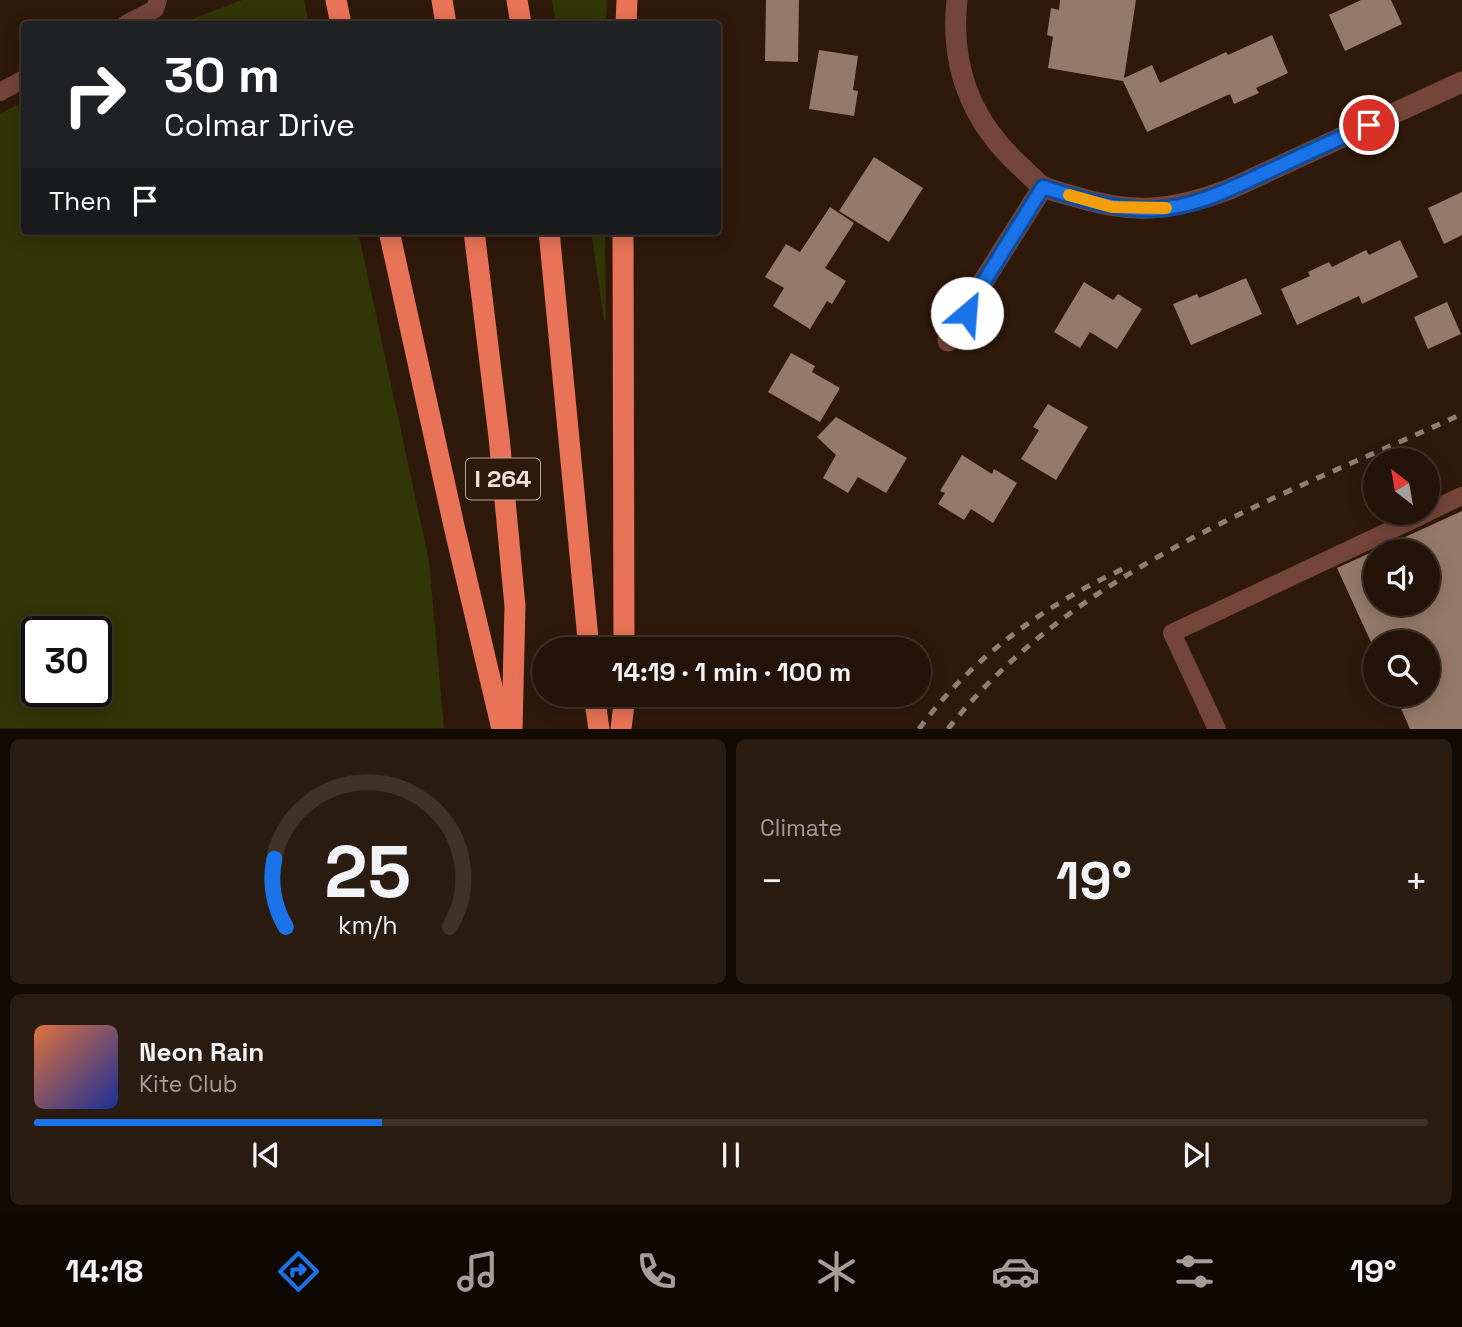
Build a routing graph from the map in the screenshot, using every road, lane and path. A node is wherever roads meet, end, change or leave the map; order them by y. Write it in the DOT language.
graph roads {
  1 [pos="158,0"];
  2 [pos="336,0"];
  3 [pos="442,0"];
  4 [pos="517,0"];
  5 [pos="627,0"];
  6 [pos="957,0"];
  7 [pos="132,21"];
  8 [pos="340,21"];
  9 [pos="446,21"];
  10 [pos="520,21"];
  11 [pos="626,21"];
  12 [pos="21,81"];
  13 [pos="1462,82"];
  14 [pos="0,92"];
  15 [pos="1043,187"];
  16 [pos="390,235"];
  17 [pos="474,235"];
  18 [pos="549,235"];
  19 [pos="623,235"];
  20 [pos="948,341"];
  21 [pos="1462,496"];
  22 [pos="1440,506"];
  23 [pos="1400,525"];
  24 [pos="588,637"];
  25 [pos="624,637"];
  26 [pos="596,707"];
  27 [pos="624,707"];
  28 [pos="502,729"];
  29 [pos="512,729"];
  30 [pos="599,729"];
  31 [pos="621,729"];
  32 [pos="1217,729"];
  1 -- 7 [label="lane"];
  2 -- 8 [label="highway"];
  3 -- 9 [label="highway"];
  4 -- 10 [label="highway"];
  5 -- 11 [label="highway"];
  6 -- 15 [label="street"];
  12 -- 14 [label="lane"];
  13 -- 15 [label="street"];
  15 -- 20 [label="street"];
  16 -- 28 [label="highway"];
  17 -- 29 [label="highway, I 264"];
  18 -- 24 [label="highway, I 264"];
  19 -- 25 [label="highway"];
  21 -- 22 [label="lane"];
  23 -- 32 [label="lane"];
  26 -- 30 [label="highway"];
  27 -- 31 [label="highway"];
}
